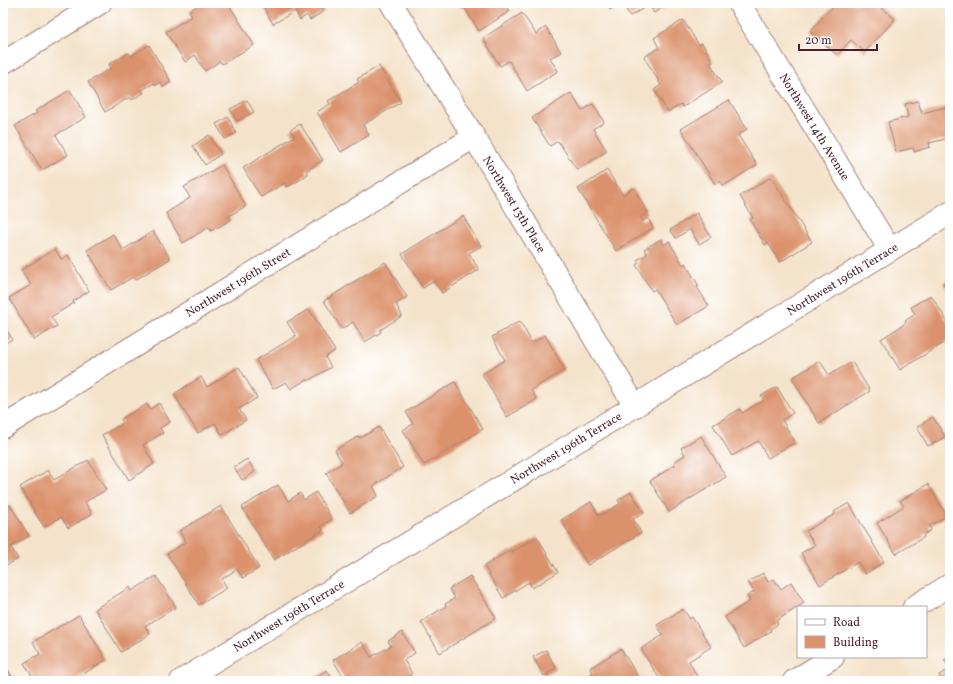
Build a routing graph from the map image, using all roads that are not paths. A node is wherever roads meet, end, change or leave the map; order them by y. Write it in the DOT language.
graph roads {
  1 [pos="100,3"];
  2 [pos="391,3"];
  3 [pos="739,3"];
  4 [pos="3,63"];
  5 [pos="474,137"];
  6 [pos="950,213"];
  7 [pos="890,250"];
  8 [pos="635,406"];
  9 [pos="3,427"];
  10 [pos="950,585"];
  11 [pos="916,606"];
  12 [pos="831,658"];
  13 [pos="181,681"];
  14 [pos="794,681"];
  1 -- 4 [label="street"];
  2 -- 5 [label="street, Northwest 13th Place"];
  3 -- 7 [label="street, Northwest 14th Avenue"];
  5 -- 8 [label="street, Northwest 13th Place"];
  5 -- 9 [label="street, Northwest 196th Street"];
  6 -- 7 [label="street, Northwest 196th Terrace"];
  7 -- 8 [label="street, Northwest 196th Terrace"];
  8 -- 13 [label="street, Northwest 196th Terrace"];
  10 -- 11 [label="street"];
  12 -- 14 [label="street"];
}
